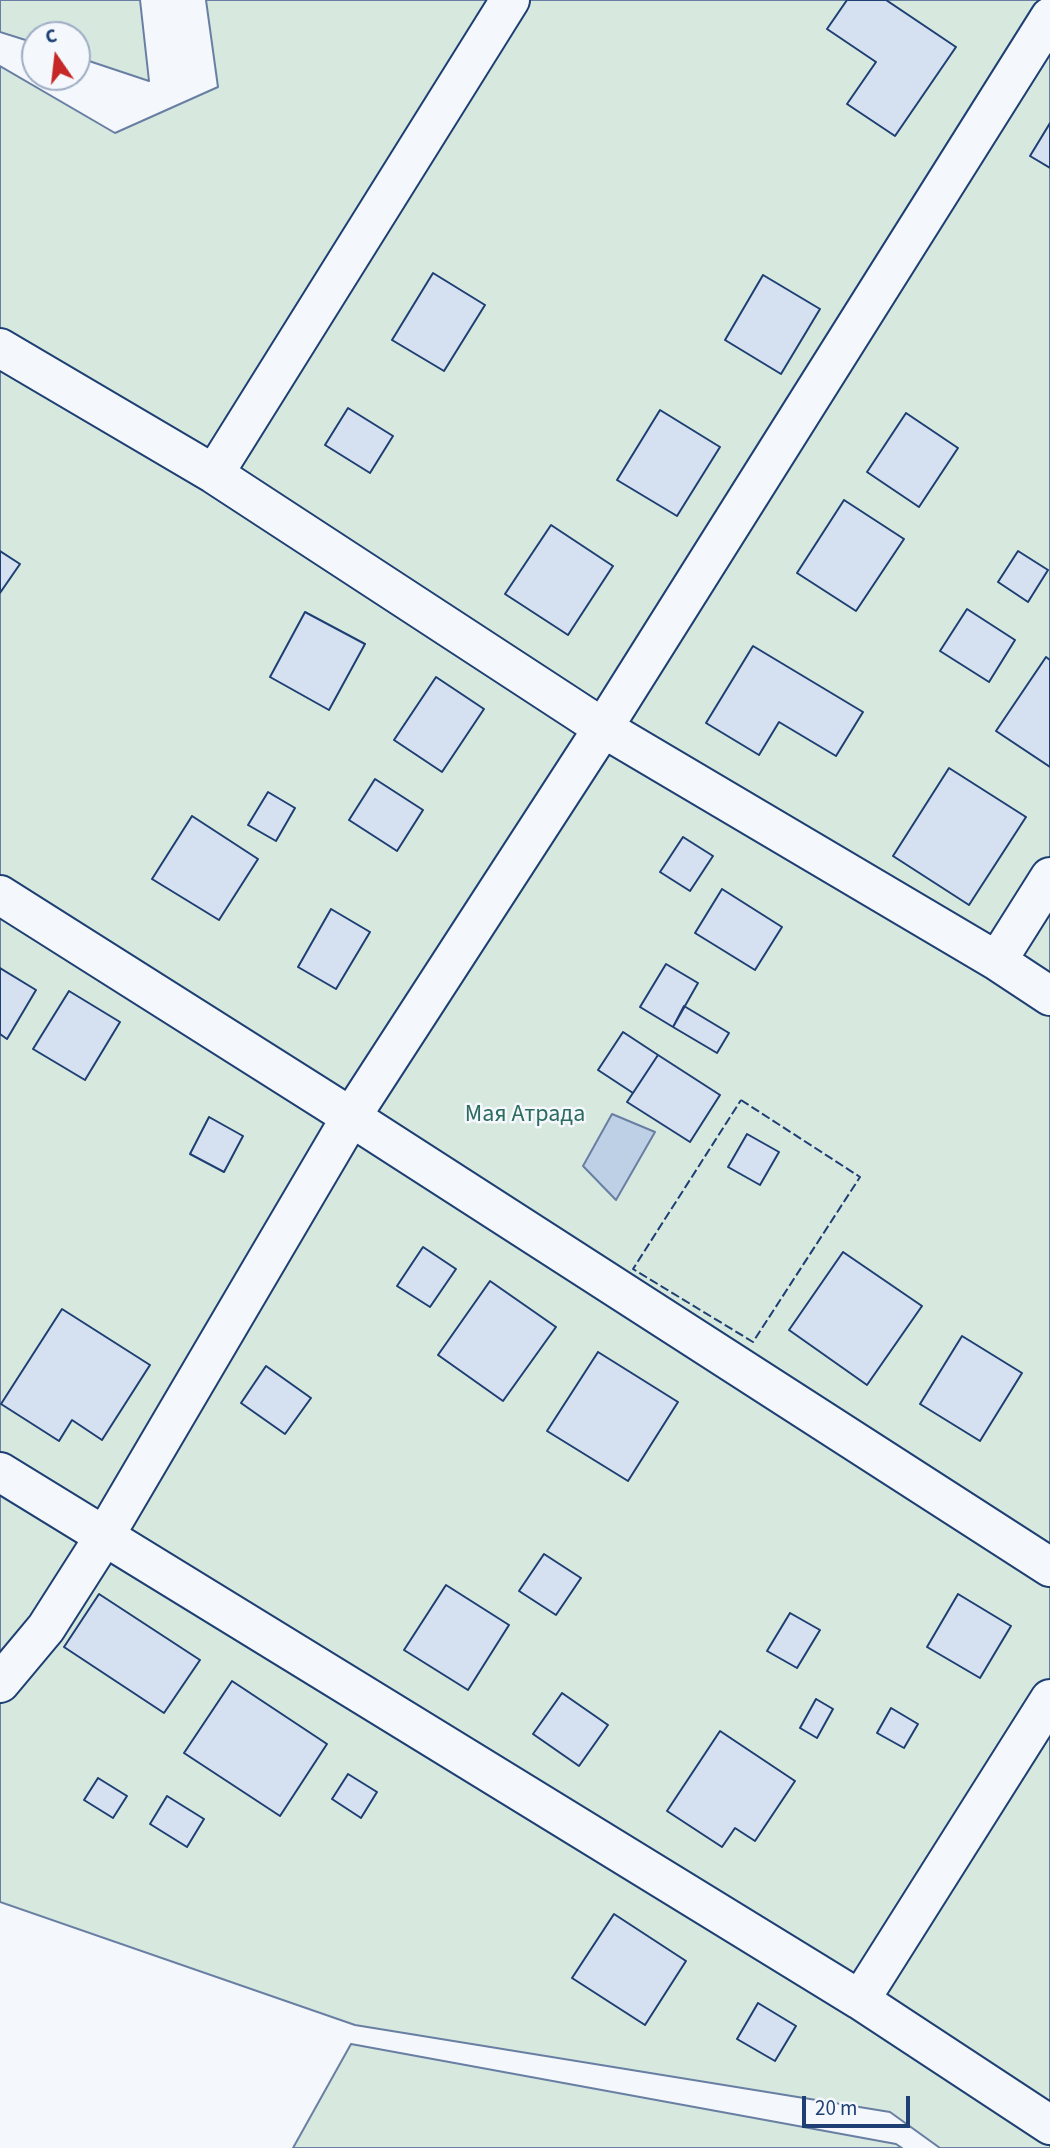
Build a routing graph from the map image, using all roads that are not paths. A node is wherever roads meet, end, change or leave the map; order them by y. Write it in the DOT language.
graph roads {
  1 [pos="510,0"];
  2 [pos="1050,17"];
  3 [pos="0,348"];
  4 [pos="214,474"];
  5 [pos="603,728"];
  6 [pos="1050,877"];
  7 [pos="0,895"];
  8 [pos="997,961"];
  9 [pos="1050,996"];
  10 [pos="351,1117"];
  11 [pos="0,1472"];
  12 [pos="104,1537"];
  13 [pos="1050,1567"];
  14 [pos="0,1683"];
  15 [pos="1050,1699"];
  16 [pos="860,2000"];
  17 [pos="1050,2125"];
  1 -- 4 [label="street"];
  2 -- 5 [label="street"];
  3 -- 4 [label="street"];
  4 -- 5 [label="street"];
  5 -- 8 [label="street"];
  5 -- 10 [label="street"];
  6 -- 8 [label="street"];
  7 -- 10 [label="street"];
  8 -- 9 [label="street"];
  10 -- 12 [label="street"];
  10 -- 13 [label="street"];
  11 -- 12 [label="street"];
  12 -- 14 [label="street"];
  12 -- 16 [label="street"];
  15 -- 16 [label="street"];
  16 -- 17 [label="street"];
}
